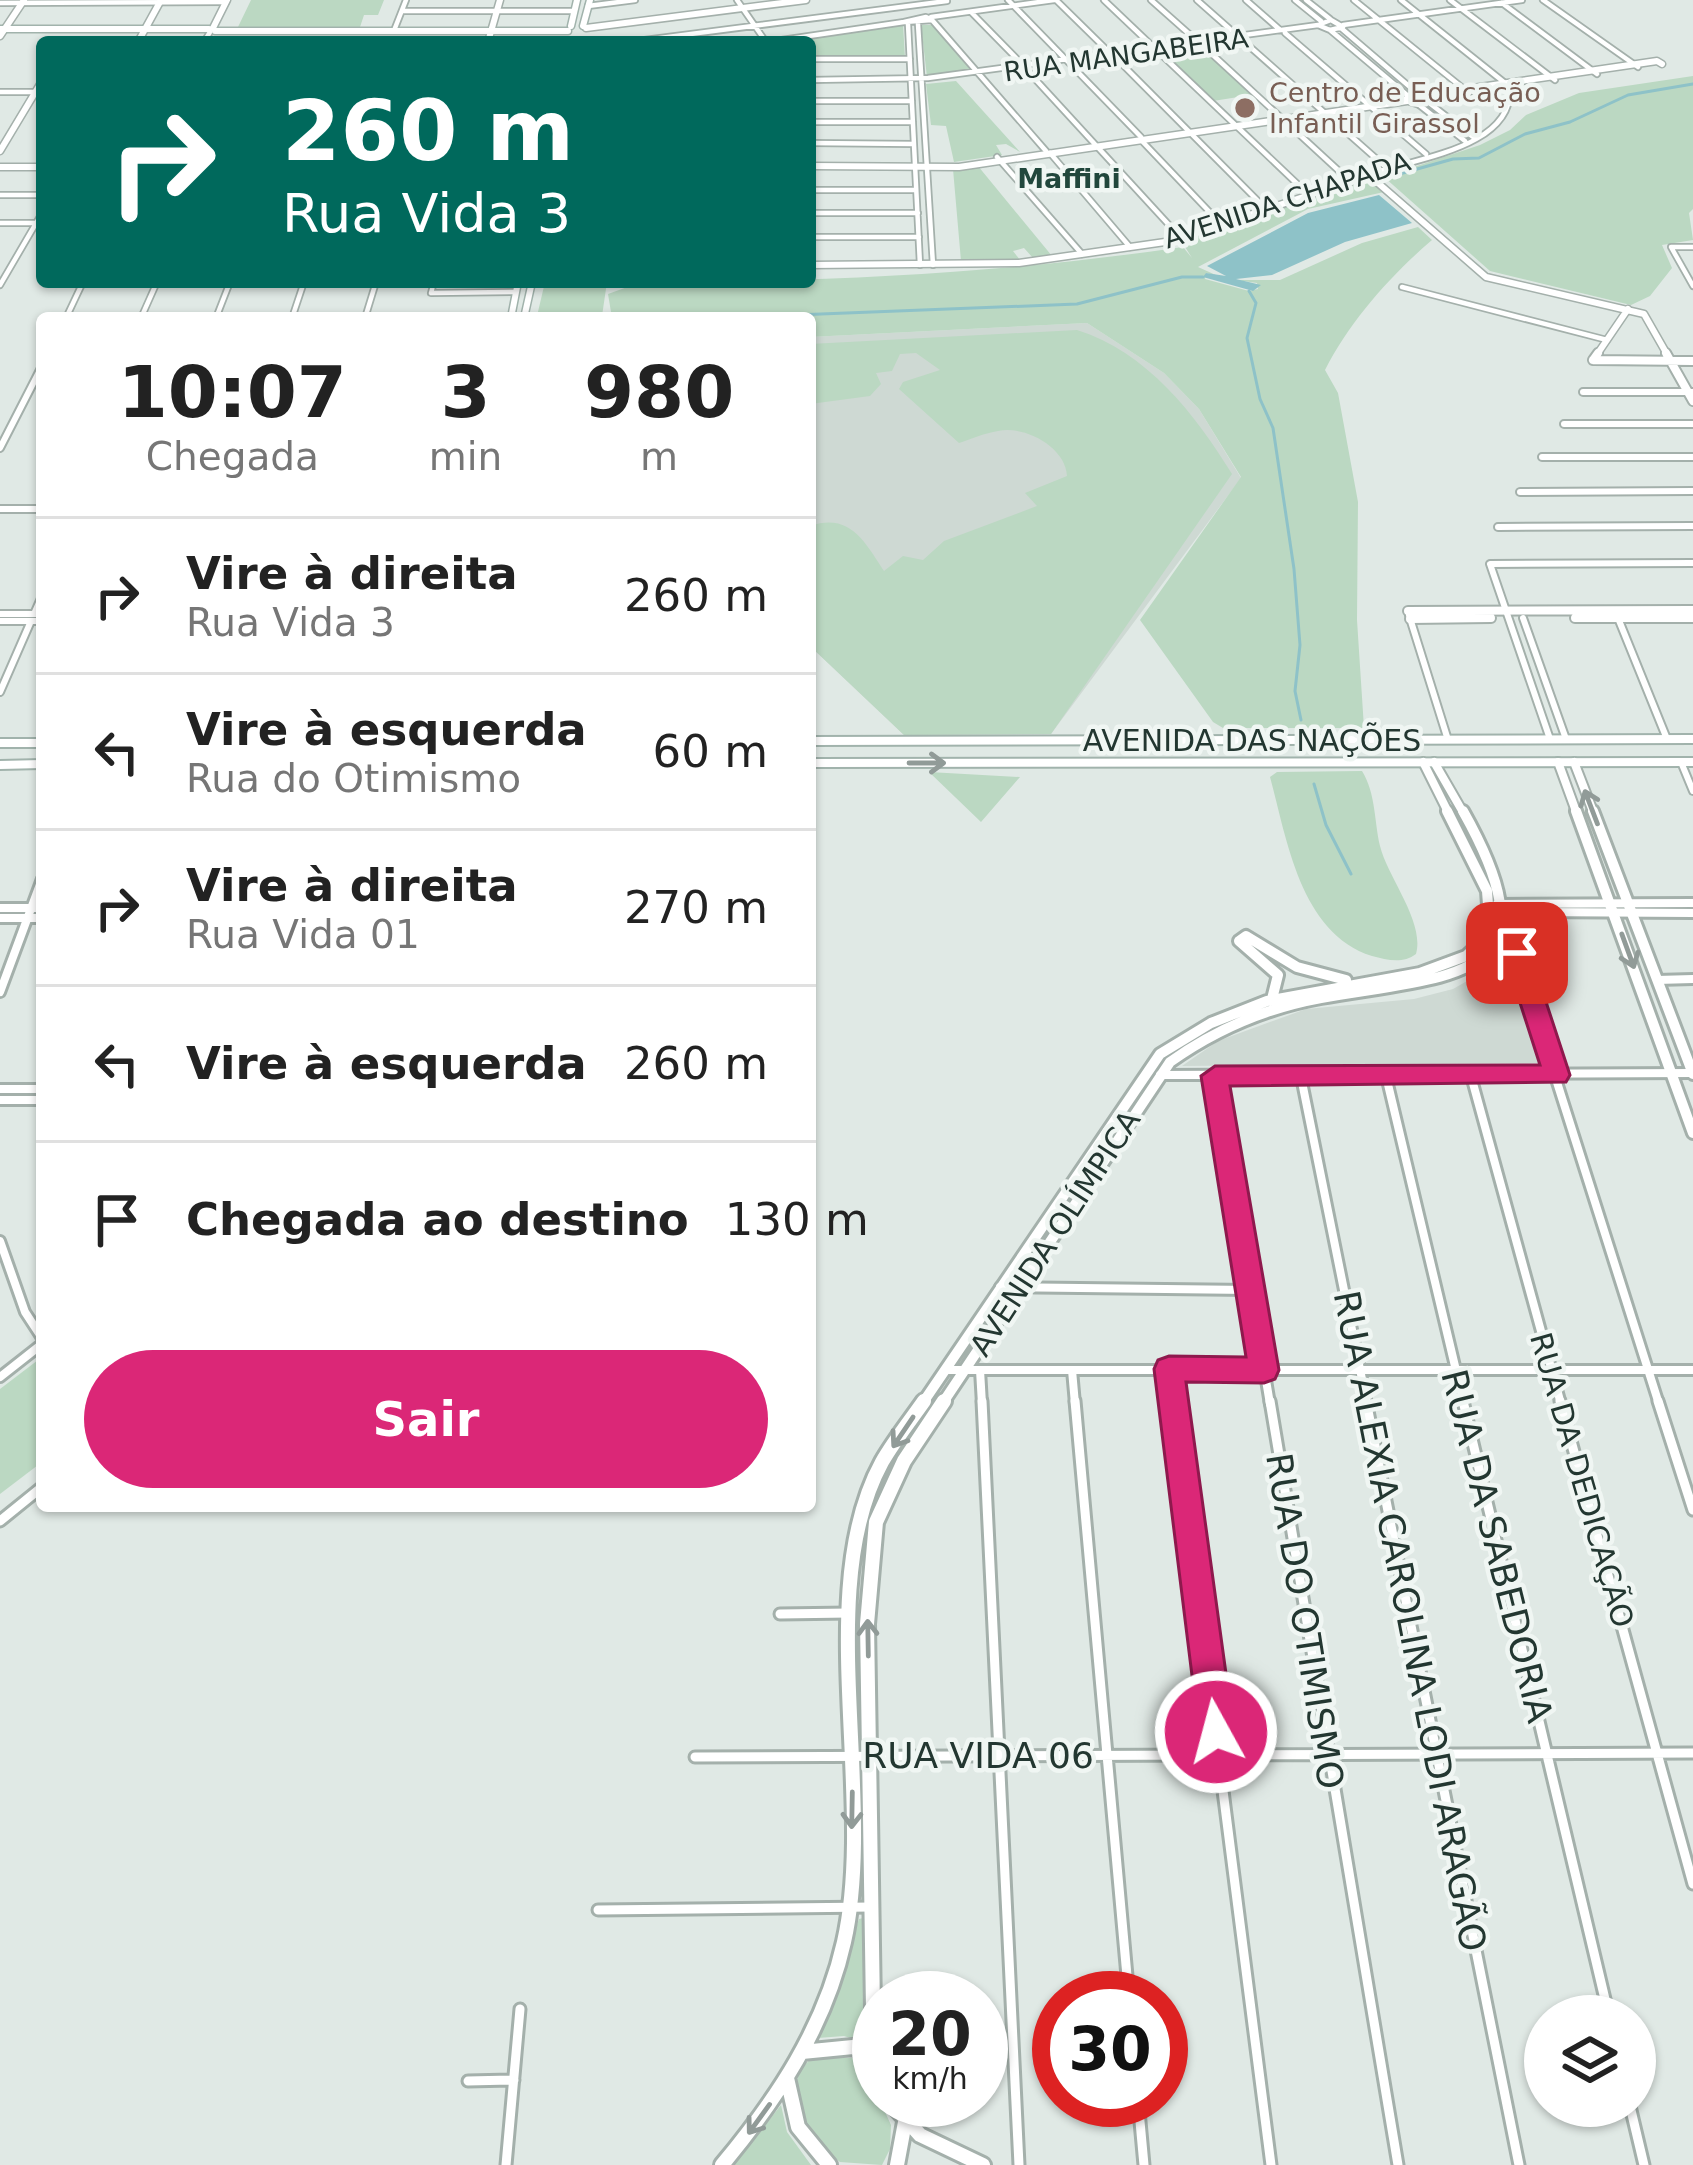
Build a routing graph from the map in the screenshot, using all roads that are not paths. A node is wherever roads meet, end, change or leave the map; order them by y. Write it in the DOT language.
graph roads {
  1 [pos="406,0"];
  2 [pos="500,0"];
  3 [pos="577,0"];
  4 [pos="635,0"];
  5 [pos="787,0"];
  6 [pos="806,0"];
  7 [pos="1055,0"];
  8 [pos="1104,0"];
  9 [pos="1151,0"];
  10 [pos="1197,0"];
  11 [pos="1246,0"];
  12 [pos="1295,0"];
  13 [pos="1306,0"];
  14 [pos="1354,0"];
  15 [pos="1401,0"];
  16 [pos="1450,0"];
  17 [pos="1522,0"];
  18 [pos="1544,0"];
  19 [pos="160,1"];
  20 [pos="227,1"];
  21 [pos="946,1"];
  22 [pos="1499,1"];
  23 [pos="23,2"];
  24 [pos="0,3"];
  25 [pos="589,3"];
  26 [pos="1011,3"];
  27 [pos="741,5"];
  28 [pos="1459,7"];
  29 [pos="496,10"];
  30 [pos="402,11"];
  31 [pos="574,11"];
  32 [pos="971,12"];
  33 [pos="958,13"];
  34 [pos="1417,13"];
  35 [pos="1377,18"];
  36 [pos="932,19"];
  37 [pos="906,23"];
  38 [pos="918,24"];
  39 [pos="1339,24"];
  40 [pos="1320,25"];
  41 [pos="757,26"];
  42 [pos="395,28"];
  43 [pos="569,29"];
  44 [pos="144,30"];
  45 [pos="212,30"];
  46 [pos="281,30"];
  47 [pos="491,30"];
  48 [pos="584,30"];
  49 [pos="1330,30"];
  50 [pos="2,31"];
  51 [pos="72,31"];
  52 [pos="350,31"];
  53 [pos="418,31"];
  54 [pos="1283,31"];
  55 [pos="69,36"];
  56 [pos="141,36"];
  57 [pos="208,36"];
  58 [pos="278,36"];
  59 [pos="348,36"];
  60 [pos="416,36"];
  61 [pos="490,36"];
  62 [pos="568,36"];
  63 [pos="677,36"];
  64 [pos="763,36"];
  65 [pos="811,36"];
  66 [pos="1239,38"];
  67 [pos="1199,43"];
  68 [pos="1155,49"];
  69 [pos="1112,55"];
  70 [pos="816,59"];
  71 [pos="909,59"];
  72 [pos="920,59"];
  73 [pos="1067,61"];
  74 [pos="1636,66"];
  75 [pos="1024,67"];
  76 [pos="1594,72"];
  77 [pos="978,73"];
  78 [pos="1553,78"];
  79 [pos="816,80"];
  80 [pos="925,80"];
  81 [pos="908,81"];
  82 [pos="1507,85"];
  83 [pos="1467,91"];
  84 [pos="0,92"];
  85 [pos="36,92"];
  86 [pos="36,97"];
  87 [pos="1425,97"];
  88 [pos="1406,98"];
  89 [pos="816,101"];
  90 [pos="912,101"];
  91 [pos="1418,104"];
  92 [pos="1369,105"];
  93 [pos="1322,111"];
  94 [pos="1279,118"];
  95 [pos="816,122"];
  96 [pos="913,122"];
  97 [pos="1234,124"];
  98 [pos="1188,131"];
  99 [pos="1474,138"];
  100 [pos="1142,139"];
  101 [pos="1465,141"];
  102 [pos="816,143"];
  103 [pos="914,144"];
  104 [pos="1096,145"];
  105 [pos="0,151"];
  106 [pos="1048,152"];
  107 [pos="1428,155"];
  108 [pos="998,159"];
  109 [pos="926,165"];
  110 [pos="816,166"];
  111 [pos="912,166"];
  112 [pos="0,167"];
  113 [pos="36,167"];
  114 [pos="1377,176"];
  115 [pos="1351,182"];
  116 [pos="816,190"];
  117 [pos="916,190"];
  118 [pos="0,195"];
  119 [pos="36,195"];
  120 [pos="1310,196"];
  121 [pos="1267,210"];
  122 [pos="816,213"];
  123 [pos="918,213"];
  124 [pos="0,223"];
  125 [pos="36,223"];
  126 [pos="1222,225"];
  127 [pos="816,237"];
  128 [pos="1181,238"];
  129 [pos="919,239"];
  130 [pos="931,240"];
  131 [pos="1130,247"];
  132 [pos="1693,247"];
  133 [pos="1082,254"];
  134 [pos="816,265"];
  135 [pos="920,265"];
  136 [pos="933,265"];
  137 [pos="0,285"];
  138 [pos="1693,286"];
  139 [pos="1402,287"];
  140 [pos="432,288"];
  141 [pos="517,288"];
  142 [pos="1632,310"];
  143 [pos="1607,340"];
  144 [pos="1598,360"];
  145 [pos="1672,362"];
  146 [pos="1693,362"];
  147 [pos="36,378"];
  148 [pos="1582,392"];
  149 [pos="1691,395"];
  150 [pos="1564,424"];
  151 [pos="1693,424"];
  152 [pos="0,448"];
  153 [pos="1542,457"];
  154 [pos="1693,457"];
  155 [pos="1693,491"];
  156 [pos="1520,492"];
  157 [pos="0,509"];
  158 [pos="36,509"];
  159 [pos="1693,526"];
  160 [pos="1498,527"];
  161 [pos="1693,563"];
  162 [pos="1506,614"];
  163 [pos="1693,614"];
  164 [pos="1409,615"];
  165 [pos="36,617"];
  166 [pos="0,618"];
  167 [pos="1523,618"];
  168 [pos="1618,618"];
  169 [pos="36,619"];
  170 [pos="0,692"];
  171 [pos="1566,739"];
  172 [pos="1603,739"];
  173 [pos="1667,739"];
  174 [pos="1693,739"];
  175 [pos="1448,740"];
  176 [pos="1511,740"];
  177 [pos="1550,740"];
  178 [pos="816,741"];
  179 [pos="0,743"];
  180 [pos="36,743"];
  181 [pos="1428,762"];
  182 [pos="1518,762"];
  183 [pos="1558,762"];
  184 [pos="1574,762"];
  185 [pos="1613,762"];
  186 [pos="1687,762"];
  187 [pos="816,763"];
  188 [pos="0,764"];
  189 [pos="36,764"];
  190 [pos="1693,790"];
  191 [pos="1693,903"];
  192 [pos="0,908"];
  193 [pos="36,908"];
  194 [pos="1497,908"];
  195 [pos="1612,908"];
  196 [pos="1629,908"];
  197 [pos="36,909"];
  198 [pos="1693,913"];
  199 [pos="0,918"];
  200 [pos="27,918"];
  201 [pos="36,918"];
  202 [pos="1657,980"];
  203 [pos="1693,980"];
  204 [pos="1355,982"];
  205 [pos="0,992"];
  206 [pos="1269,1001"];
  207 [pos="1693,1073"];
  208 [pos="1671,1074"];
  209 [pos="1159,1075"];
  210 [pos="1557,1075"];
  211 [pos="1215,1076"];
  212 [pos="1386,1076"];
  213 [pos="1471,1076"];
  214 [pos="1301,1077"];
  215 [pos="0,1089"];
  216 [pos="36,1089"];
  217 [pos="0,1100"];
  218 [pos="36,1100"];
  219 [pos="1693,1133"];
  220 [pos="0,1241"];
  221 [pos="1000,1288"];
  222 [pos="1019,1290"];
  223 [pos="1250,1290"];
  224 [pos="36,1330"];
  225 [pos="36,1346"];
  226 [pos="1169,1369"];
  227 [pos="945,1370"];
  228 [pos="972,1370"];
  229 [pos="1072,1370"];
  230 [pos="1264,1370"];
  231 [pos="1359,1370"];
  232 [pos="1649,1370"];
  233 [pos="1693,1370"];
  234 [pos="1453,1371"];
  235 [pos="1550,1372"];
  236 [pos="0,1377"];
  237 [pos="36,1492"];
  238 [pos="1693,1510"];
  239 [pos="0,1521"];
  240 [pos="850,1613"];
  241 [pos="781,1614"];
  242 [pos="1437,1752"];
  243 [pos="1107,1754"];
  244 [pos="1660,1754"];
  245 [pos="1693,1754"];
  246 [pos="871,1755"];
  247 [pos="1001,1755"];
  248 [pos="1218,1755"];
  249 [pos="853,1756"];
  250 [pos="1326,1756"];
  251 [pos="1548,1756"];
  252 [pos="694,1757"];
  253 [pos="1693,1884"];
  254 [pos="850,1907"];
  255 [pos="874,1907"];
  256 [pos="598,1910"];
  257 [pos="875,1971"];
  258 [pos="1127,1971"];
  259 [pos="1604,1995"];
  260 [pos="520,2009"];
  261 [pos="852,2047"];
  262 [pos="802,2051"];
  263 [pos="787,2078"];
  264 [pos="514,2080"];
  265 [pos="467,2081"];
  266 [pos="904,2127"];
  267 [pos="911,2127"];
  268 [pos="1140,2127"];
  269 [pos="1635,2127"];
  270 [pos="506,2165"];
  271 [pos="722,2165"];
  272 [pos="829,2165"];
  273 [pos="897,2165"];
  274 [pos="983,2165"];
  275 [pos="1019,2165"];
  276 [pos="1144,2165"];
  277 [pos="1271,2165"];
  278 [pos="1398,2165"];
  279 [pos="1519,2165"];
  280 [pos="1644,2165"];
  1 -- 30 [label="street"];
  2 -- 29 [label="street"];
  3 -- 31 [label="street"];
  4 -- 25 [label="street"];
  5 -- 27 [label="street"];
  6 -- 27 [label="street"];
  7 -- 26 [label="street"];
  7 -- 69 [label="street"];
  8 -- 68 [label="street"];
  9 -- 67 [label="street"];
  10 -- 66 [label="street"];
  11 -- 54 [label="street"];
  12 -- 40 [label="street"];
  13 -- 39 [label="street"];
  14 -- 35 [label="street"];
  15 -- 34 [label="street"];
  16 -- 28 [label="street"];
  17 -- 22 [label="street"];
  18 -- 74 [label="street"];
  19 -- 20 [label="street"];
  19 -- 23 [label="street"];
  19 -- 44 [label="street"];
  20 -- 45 [label="street"];
  21 -- 33 [label="street"];
  21 -- 41 [label="street"];
  22 -- 28 [label="street"];
  22 -- 76 [label="street"];
  23 -- 24 [label="street"];
  23 -- 50 [label="street"];
  25 -- 48 [label="street"];
  26 -- 32 [label="street"];
  26 -- 73 [label="street"];
  27 -- 41 [label="street"];
  27 -- 48 [label="street"];
  28 -- 34 [label="street"];
  28 -- 78 [label="street"];
  29 -- 30 [label="street"];
  29 -- 31 [label="street"];
  29 -- 47 [label="street"];
  30 -- 42 [label="street"];
  31 -- 43 [label="street"];
  32 -- 33 [label="street"];
  32 -- 75 [label="street"];
  33 -- 36 [label="street"];
  34 -- 35 [label="street"];
  34 -- 82 [label="street"];
  35 -- 39 [label="street"];
  35 -- 83 [label="street"];
  36 -- 37 [label="street"];
  36 -- 38 [label="street"];
  36 -- 77 [label="street"];
  37 -- 38 [label="street"];
  37 -- 65 [label="street"];
  37 -- 71 [label="street"];
  38 -- 72 [label="street"];
  39 -- 40 [label="street, RUA MANGABEIRA"];
  39 -- 49 [label="street"];
  39 -- 87 [label="street"];
  40 -- 49 [label="street"];
  40 -- 54 [label="street, RUA MANGABEIRA"];
  41 -- 63 [label="street"];
  41 -- 64 [label="street"];
  42 -- 46 [label="street"];
  42 -- 47 [label="street"];
  43 -- 47 [label="street"];
  43 -- 48 [label="street"];
  43 -- 62 [label="street"];
  44 -- 45 [label="street"];
  44 -- 50 [label="street"];
  44 -- 51 [label="street"];
  44 -- 56 [label="street"];
  45 -- 46 [label="street"];
  45 -- 57 [label="street"];
  46 -- 52 [label="street"];
  46 -- 58 [label="street"];
  47 -- 53 [label="street"];
  47 -- 61 [label="street"];
  49 -- 88 [label="street"];
  50 -- 51 [label="street"];
  51 -- 55 [label="street"];
  52 -- 53 [label="street"];
  52 -- 59 [label="street"];
  53 -- 60 [label="street"];
  54 -- 66 [label="street, RUA MANGABEIRA"];
  54 -- 92 [label="street"];
  66 -- 67 [label="street, RUA MANGABEIRA"];
  66 -- 93 [label="street"];
  67 -- 68 [label="street, RUA MANGABEIRA"];
  67 -- 94 [label="street"];
  68 -- 69 [label="street, RUA MANGABEIRA"];
  68 -- 97 [label="street"];
  69 -- 73 [label="street, RUA MANGABEIRA"];
  69 -- 98 [label="street"];
  70 -- 71 [label="street"];
  71 -- 72 [label="street"];
  71 -- 81 [label="street"];
  72 -- 80 [label="street"];
  73 -- 75 [label="street, RUA MANGABEIRA"];
  73 -- 100 [label="street"];
  74 -- 76 [label="street"];
  75 -- 77 [label="street, RUA MANGABEIRA"];
  75 -- 104 [label="street"];
  76 -- 78 [label="street"];
  77 -- 80 [label="street, RUA MANGABEIRA"];
  77 -- 106 [label="street"];
  78 -- 82 [label="street"];
  79 -- 81 [label="street"];
  80 -- 81 [label="street, RUA MANGABEIRA"];
  80 -- 109 [label="street"];
  81 -- 90 [label="street"];
  82 -- 83 [label="street"];
  82 -- 99 [label="street, AVENIDA CHAPADA"];
  83 -- 87 [label="street"];
  84 -- 85 [label="street"];
  86 -- 105 [label="street"];
  87 -- 88 [label="street"];
  87 -- 91 [label="street"];
  87 -- 99 [label="street"];
  88 -- 91 [label="street"];
  88 -- 92 [label="street"];
  89 -- 90 [label="street"];
  90 -- 96 [label="street"];
  91 -- 101 [label="street"];
  92 -- 93 [label="street"];
  92 -- 107 [label="street"];
  93 -- 94 [label="street"];
  93 -- 114 [label="street"];
  94 -- 97 [label="street"];
  94 -- 115 [label="street"];
  95 -- 96 [label="street"];
  96 -- 103 [label="street"];
  97 -- 98 [label="street"];
  97 -- 120 [label="street"];
  98 -- 100 [label="street"];
  98 -- 121 [label="street"];
  99 -- 101 [label="street, AVENIDA CHAPADA"];
  100 -- 104 [label="street"];
  100 -- 126 [label="street"];
  101 -- 107 [label="street, AVENIDA CHAPADA"];
  102 -- 103 [label="street"];
  103 -- 111 [label="street"];
  104 -- 106 [label="street"];
  104 -- 128 [label="street"];
  106 -- 108 [label="street"];
  106 -- 131 [label="street"];
  107 -- 114 [label="street, AVENIDA CHAPADA"];
  108 -- 109 [label="street"];
  108 -- 133 [label="street"];
  109 -- 111 [label="street"];
  109 -- 130 [label="street"];
  110 -- 111 [label="street"];
  111 -- 117 [label="street"];
  112 -- 113 [label="street"];
  114 -- 115 [label="street, AVENIDA CHAPADA"];
  114 -- 142 [label="street"];
  115 -- 120 [label="street, AVENIDA CHAPADA"];
  116 -- 117 [label="street"];
  117 -- 123 [label="street"];
  118 -- 119 [label="street"];
  120 -- 121 [label="street, AVENIDA CHAPADA"];
  121 -- 126 [label="street, AVENIDA CHAPADA"];
  122 -- 123 [label="street"];
  123 -- 129 [label="street"];
  124 -- 125 [label="street"];
  125 -- 137 [label="street"];
  126 -- 128 [label="street, AVENIDA CHAPADA"];
  127 -- 129 [label="street"];
  128 -- 131 [label="street, AVENIDA CHAPADA"];
  129 -- 130 [label="street"];
  129 -- 135 [label="street"];
  130 -- 136 [label="street"];
  131 -- 133 [label="street, AVENIDA CHAPADA"];
  132 -- 138 [label="street"];
  133 -- 136 [label="street, AVENIDA CHAPADA"];
  134 -- 135 [label="street, AVENIDA CHAPADA"];
  135 -- 136 [label="street, AVENIDA CHAPADA"];
  139 -- 143 [label="street"];
  140 -- 141 [label="street"];
  142 -- 143 [label="street"];
  142 -- 144 [label="street"];
  142 -- 145 [label="street"];
  143 -- 144 [label="street"];
  144 -- 145 [label="street"];
  145 -- 146 [label="street"];
  145 -- 149 [label="street"];
  147 -- 152 [label="street"];
  148 -- 149 [label="street"];
  150 -- 151 [label="street"];
  153 -- 154 [label="street"];
  155 -- 156 [label="street"];
  157 -- 158 [label="street"];
  159 -- 160 [label="street"];
  161 -- 162 [label="street"];
  162 -- 163 [label="street"];
  162 -- 164 [label="street"];
  162 -- 167 [label="street"];
  162 -- 177 [label="street"];
  163 -- 168 [label="street"];
  164 -- 175 [label="street"];
  165 -- 166 [label="street"];
  167 -- 168 [label="street"];
  167 -- 171 [label="street"];
  168 -- 173 [label="street"];
  169 -- 170 [label="street"];
  171 -- 172 [label="street, AVENIDA DAS NAÇÕES"];
  171 -- 177 [label="street, AVENIDA DAS NAÇÕES"];
  172 -- 173 [label="street, AVENIDA DAS NAÇÕES"];
  172 -- 185 [label="street"];
  173 -- 174 [label="street, AVENIDA DAS NAÇÕES"];
  175 -- 176 [label="street, AVENIDA DAS NAÇÕES"];
  175 -- 178 [label="street, AVENIDA DAS NAÇÕES"];
  176 -- 177 [label="street, AVENIDA DAS NAÇÕES"];
  176 -- 182 [label="street"];
  179 -- 180 [label="street"];
  181 -- 182 [label="street, AVENIDA DAS NAÇÕES"];
  187 -- 181 [label="street, AVENIDA DAS NAÇÕES, one-way"];
  181 -- 194 [label="street"];
  182 -- 183 [label="street, AVENIDA DAS NAÇÕES"];
  183 -- 184 [label="street, AVENIDA DAS NAÇÕES"];
  183 -- 195 [label="street"];
  184 -- 185 [label="street, AVENIDA DAS NAÇÕES"];
  196 -- 184 [label="street, one-way"];
  185 -- 186 [label="street, AVENIDA DAS NAÇÕES"];
  186 -- 190 [label="street"];
  188 -- 189 [label="street"];
  191 -- 196 [label="street"];
  192 -- 193 [label="street"];
  194 -- 195 [label="street"];
  194 -- 204 [label="street, AVENIDA OLÍMPICA"];
  194 -- 209 [label="street, AVENIDA OLÍMPICA"];
  194 -- 210 [label="street"];
  195 -- 196 [label="street"];
  195 -- 208 [label="street, one-way"];
  196 -- 198 [label="street"];
  196 -- 202 [label="street"];
  197 -- 200 [label="street"];
  199 -- 200 [label="street"];
  200 -- 201 [label="street"];
  200 -- 205 [label="street"];
  202 -- 203 [label="street"];
  202 -- 207 [label="street"];
  204 -- 206 [label="street, AVENIDA OLÍMPICA"];
  204 -- 206 [label="street, AVENIDA OLÍMPICA"];
  206 -- 221 [label="street, AVENIDA OLÍMPICA"];
  207 -- 208 [label="street"];
  208 -- 210 [label="street"];
  208 -- 219 [label="street"];
  209 -- 211 [label="street"];
  209 -- 222 [label="street, AVENIDA OLÍMPICA"];
  210 -- 213 [label="street"];
  210 -- 232 [label="street"];
  211 -- 214 [label="street"];
  211 -- 223 [label="street, RUA DO OTIMISMO"];
  212 -- 213 [label="street"];
  212 -- 214 [label="street"];
  212 -- 234 [label="street, RUA DA SABEDORIA"];
  213 -- 235 [label="street, RUA DA DEDICAÇÃO"];
  214 -- 231 [label="street, RUA ALEXIA CAROLINA LODI ARAGÃO"];
  215 -- 216 [label="street"];
  217 -- 218 [label="street"];
  220 -- 224 [label="street"];
  221 -- 222 [label="street"];
  221 -- 227 [label="street, AVENIDA OLÍMPICA"];
  222 -- 223 [label="street"];
  222 -- 228 [label="street, AVENIDA OLÍMPICA"];
  223 -- 230 [label="street, RUA DO OTIMISMO"];
  225 -- 236 [label="street"];
  226 -- 229 [label="street"];
  226 -- 230 [label="street"];
  226 -- 248 [label="street"];
  227 -- 228 [label="street"];
  227 -- 240 [label="street, AVENIDA OLÍMPICA, one-way"];
  228 -- 229 [label="street"];
  246 -- 228 [label="street, AVENIDA OLÍMPICA, one-way"];
  228 -- 247 [label="street"];
  229 -- 243 [label="street"];
  230 -- 231 [label="street"];
  230 -- 250 [label="street, RUA DO OTIMISMO"];
  231 -- 234 [label="street"];
  231 -- 242 [label="street, RUA ALEXIA CAROLINA LODI ARAGÃO"];
  232 -- 233 [label="street"];
  232 -- 235 [label="street"];
  232 -- 238 [label="street"];
  234 -- 235 [label="street"];
  234 -- 251 [label="street, RUA DA SABEDORIA"];
  235 -- 244 [label="street, RUA DA DEDICAÇÃO"];
  237 -- 239 [label="street"];
  240 -- 241 [label="street"];
  240 -- 249 [label="street, AVENIDA OLÍMPICA"];
  242 -- 250 [label="street, RUA VIDA 06"];
  242 -- 251 [label="street, RUA VIDA 06"];
  242 -- 279 [label="street, RUA ALEXIA CAROLINA LODI ARAGÃO"];
  243 -- 247 [label="street, RUA VIDA 06"];
  243 -- 248 [label="street, RUA VIDA 06"];
  243 -- 258 [label="street"];
  244 -- 245 [label="street, RUA VIDA 06"];
  244 -- 251 [label="street, RUA VIDA 06"];
  244 -- 253 [label="street, RUA DA DEDICAÇÃO"];
  246 -- 247 [label="street, RUA VIDA 06"];
  246 -- 249 [label="street, RUA VIDA 06"];
  246 -- 255 [label="street, AVENIDA OLÍMPICA"];
  247 -- 275 [label="street"];
  248 -- 250 [label="street, RUA VIDA 06"];
  248 -- 277 [label="street"];
  249 -- 252 [label="street, RUA VIDA 06"];
  249 -- 254 [label="street, AVENIDA OLÍMPICA, one-way"];
  250 -- 278 [label="street, RUA DO OTIMISMO"];
  251 -- 259 [label="street, RUA DA SABEDORIA"];
  254 -- 255 [label="street"];
  254 -- 256 [label="street"];
  254 -- 262 [label="street, AVENIDA OLÍMPICA"];
  255 -- 257 [label="street, AVENIDA OLÍMPICA"];
  260 -- 264 [label="street"];
  261 -- 262 [label="street"];
  262 -- 263 [label="street, AVENIDA OLÍMPICA"];
  263 -- 271 [label="street, AVENIDA OLÍMPICA, one-way"];
  263 -- 272 [label="street"];
  264 -- 265 [label="street"];
  264 -- 270 [label="street"];
  266 -- 273 [label="street"];
  267 -- 274 [label="street"];
  268 -- 276 [label="street"];
  269 -- 280 [label="street"];
}
